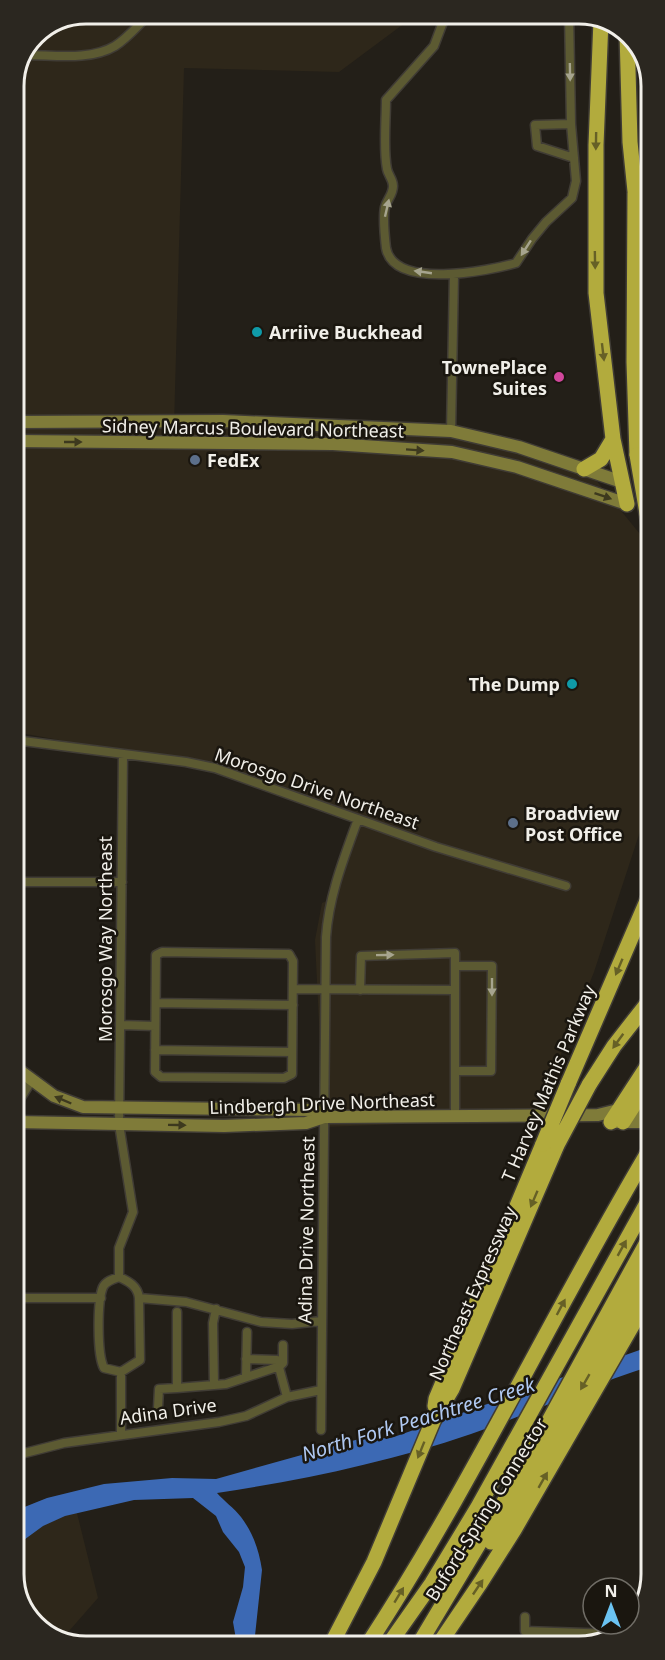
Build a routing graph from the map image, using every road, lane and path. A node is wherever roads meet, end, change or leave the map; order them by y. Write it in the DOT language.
graph roads {
  1 [pos="139,24"];
  2 [pos="442,24"];
  3 [pos="569,24"];
  4 [pos="601,28"];
  5 [pos="627,46"];
  6 [pos="32,55"];
  7 [pos="571,124"];
  8 [pos="574,158"];
  9 [pos="635,193"];
  10 [pos="641,240"];
  11 [pos="454,275"];
  12 [pos="24,422"];
  13 [pos="451,431"];
  14 [pos="613,439"];
  15 [pos="24,441"];
  16 [pos="584,469"];
  17 [pos="641,478"];
  18 [pos="622,482"];
  19 [pos="627,504"];
  20 [pos="24,741"];
  21 [pos="123,754"];
  22 [pos="358,819"];
  23 [pos="24,882"];
  24 [pos="122,882"];
  25 [pos="566,886"];
  26 [pos="641,915"];
  27 [pos="455,966"];
  28 [pos="293,989"];
  29 [pos="326,990"];
  30 [pos="360,990"];
  31 [pos="455,990"];
  32 [pos="156,1003"];
  33 [pos="293,1005"];
  34 [pos="641,1012"];
  35 [pos="121,1025"];
  36 [pos="155,1026"];
  37 [pos="155,1050"];
  38 [pos="292,1052"];
  39 [pos="455,1071"];
  40 [pos="24,1074"];
  41 [pos="641,1076"];
  42 [pos="29,1078"];
  43 [pos="24,1084"];
  44 [pos="24,1090"];
  45 [pos="641,1090"];
  46 [pos="119,1109"];
  47 [pos="641,1112"];
  48 [pos="456,1116"];
  49 [pos="616,1116"];
  50 [pos="324,1117"];
  51 [pos="641,1120"];
  52 [pos="24,1122"];
  53 [pos="119,1124"];
  54 [pos="550,1145"];
  55 [pos="641,1164"];
  56 [pos="641,1214"];
  57 [pos="641,1253"];
  58 [pos="119,1277"];
  59 [pos="641,1284"];
  60 [pos="24,1298"];
  61 [pos="101,1298"];
  62 [pos="139,1298"];
  63 [pos="216,1309"];
  64 [pos="641,1311"];
  65 [pos="177,1312"];
  66 [pos="321,1321"];
  67 [pos="246,1332"];
  68 [pos="283,1345"];
  69 [pos="246,1359"];
  70 [pos="280,1366"];
  71 [pos="121,1372"];
  72 [pos="246,1376"];
  73 [pos="214,1385"];
  74 [pos="177,1388"];
  75 [pos="321,1390"];
  76 [pos="286,1397"];
  77 [pos="158,1408"];
  78 [pos="433,1421"];
  79 [pos="321,1430"];
  80 [pos="121,1434"];
  81 [pos="24,1453"];
  82 [pos="525,1617"];
  83 [pos="581,1633"];
  84 [pos="336,1636"];
  85 [pos="373,1636"];
  86 [pos="394,1636"];
  87 [pos="426,1636"];
  88 [pos="428,1636"];
  89 [pos="444,1636"];
  1 -- 6 [label="street"];
  11 -- 2 [label="street, one-way"];
  3 -- 7 [label="street, one-way"];
  4 -- 14 [label="highway, one-way"];
  5 -- 9 [label="highway"];
  7 -- 8 [label="street"];
  7 -- 8 [label="street"];
  8 -- 11 [label="street, one-way"];
  9 -- 10 [label="highway"];
  9 -- 17 [label="highway, bridge"];
  11 -- 13 [label="street"];
  12 -- 13 [label="main road, Sidney Marcus Boulevard Northeast"];
  13 -- 16 [label="main road, Sidney Marcus Boulevard Northeast"];
  14 -- 16 [label="highway"];
  14 -- 18 [label="highway"];
  15 -- 19 [label="main road, Sidney Marcus Boulevard Northeast, one-way"];
  16 -- 18 [label="main road, Sidney Marcus Boulevard Northeast"];
  18 -- 19 [label="highway"];
  20 -- 21 [label="street, Morosgo Drive Northeast"];
  21 -- 22 [label="street, Morosgo Drive Northeast"];
  21 -- 24 [label="street, Morosgo Way Northeast"];
  22 -- 25 [label="street, Morosgo Drive Northeast"];
  22 -- 29 [label="street, Adina Drive Northeast"];
  23 -- 24 [label="street"];
  24 -- 35 [label="street, Morosgo Way Northeast"];
  26 -- 54 [label="highway, T Harvey Mathis Parkway, one-way, bridge"];
  30 -- 27 [label="street, one-way"];
  27 -- 31 [label="street"];
  27 -- 39 [label="street, one-way"];
  28 -- 29 [label="street"];
  28 -- 32 [label="street"];
  28 -- 33 [label="street"];
  29 -- 30 [label="street"];
  29 -- 50 [label="street, Adina Drive Northeast"];
  30 -- 31 [label="street"];
  31 -- 39 [label="street"];
  32 -- 33 [label="street"];
  32 -- 36 [label="street"];
  33 -- 38 [label="street"];
  34 -- 54 [label="highway, Northeast Expressway, one-way, bridge"];
  35 -- 36 [label="street"];
  35 -- 46 [label="street, Morosgo Way Northeast"];
  36 -- 37 [label="street"];
  37 -- 38 [label="street"];
  37 -- 38 [label="street"];
  39 -- 48 [label="street"];
  40 -- 42 [label="main road"];
  41 -- 49 [label="highway"];
  42 -- 43 [label="street"];
  42 -- 44 [label="street"];
  46 -- 42 [label="main road, one-way"];
  45 -- 49 [label="highway"];
  46 -- 50 [label="main road"];
  46 -- 53 [label="street, Morosgo Way Northeast"];
  47 -- 49 [label="main road, Lindbergh Drive Northeast"];
  48 -- 49 [label="main road, Lindbergh Drive Northeast"];
  48 -- 50 [label="main road, Lindbergh Drive Northeast"];
  49 -- 51 [label="main road, Lindbergh Drive Northeast"];
  53 -- 50 [label="main road, Lindbergh Drive Northeast, one-way"];
  50 -- 66 [label="street, Adina Drive Northeast"];
  52 -- 53 [label="main road, Lindbergh Drive Northeast"];
  53 -- 58 [label="street, Morosgo Way Northeast"];
  54 -- 78 [label="highway, Northeast Expressway, one-way"];
  54 -- 78 [label="highway, T Harvey Mathis Parkway"];
  85 -- 55 [label="highway, one-way"];
  86 -- 56 [label="highway, one-way"];
  57 -- 87 [label="highway"];
  58 -- 61 [label="street"];
  58 -- 62 [label="street"];
  59 -- 88 [label="highway, Buford-Spring Connector, one-way"];
  60 -- 61 [label="street"];
  61 -- 71 [label="street"];
  62 -- 63 [label="street"];
  62 -- 71 [label="street"];
  63 -- 66 [label="street"];
  63 -- 73 [label="street"];
  89 -- 64 [label="highway, Buford-Spring Connector, one-way"];
  65 -- 74 [label="street"];
  66 -- 75 [label="street, Adina Drive Northeast"];
  67 -- 69 [label="street"];
  68 -- 70 [label="street"];
  69 -- 70 [label="street"];
  69 -- 72 [label="street"];
  70 -- 72 [label="street"];
  70 -- 76 [label="street"];
  71 -- 80 [label="street"];
  72 -- 73 [label="street"];
  73 -- 74 [label="street"];
  74 -- 77 [label="street"];
  75 -- 76 [label="street, Adina Drive"];
  75 -- 79 [label="street, Adina Drive Northeast"];
  76 -- 80 [label="street, Adina Drive"];
  78 -- 84 [label="highway, Northeast Expressway, one-way"];
  80 -- 81 [label="street, Adina Drive"];
  82 -- 83 [label="street"];
}
